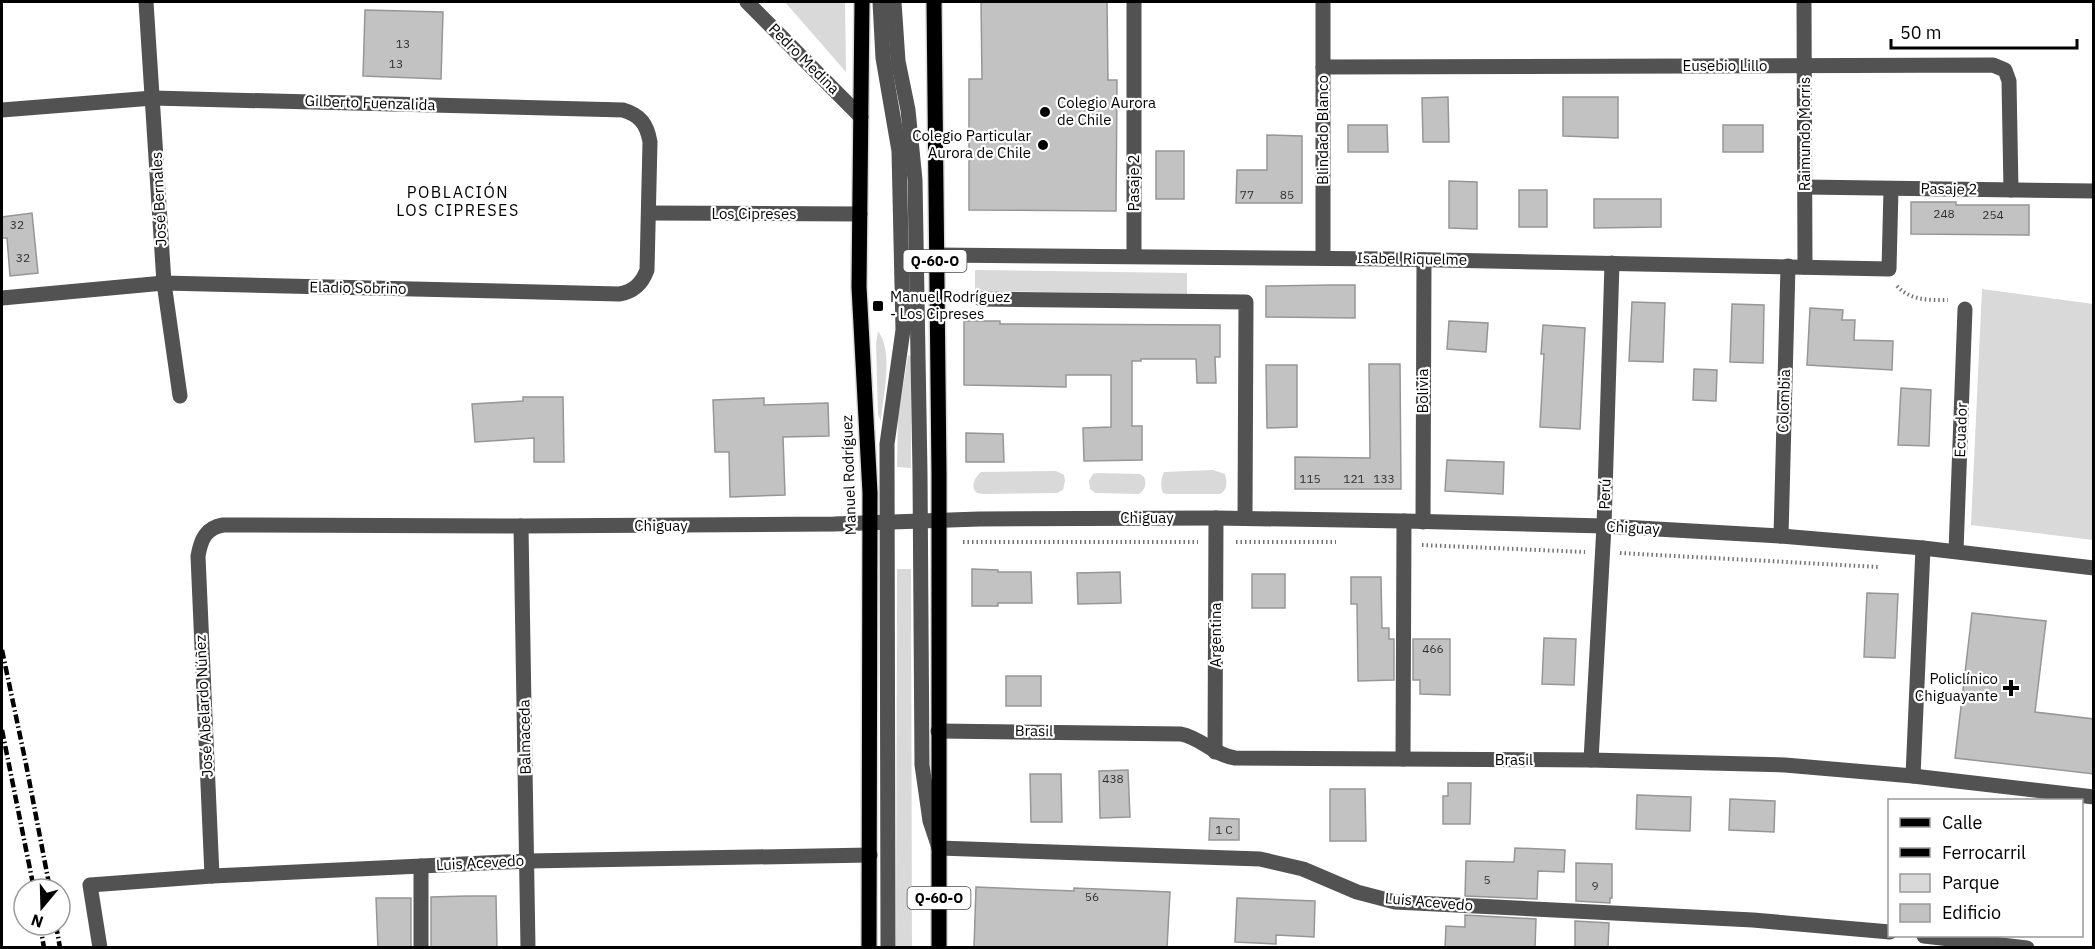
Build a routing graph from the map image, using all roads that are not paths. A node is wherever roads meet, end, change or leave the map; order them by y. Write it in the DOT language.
graph roads {
  1 [pos="146,2"];
  2 [pos="747,2"];
  3 [pos="862,2"];
  4 [pos="880,2"];
  5 [pos="894,2"];
  6 [pos="934,2"];
  7 [pos="1134,2"];
  8 [pos="1323,2"];
  9 [pos="1804,2"];
  10 [pos="1323,66"];
  11 [pos="1804,66"];
  12 [pos="153,98"];
  13 [pos="2,110"];
  14 [pos="861,117"];
  15 [pos="1805,187"];
  16 [pos="1890,189"];
  17 [pos="2011,190"];
  18 [pos="2094,191"];
  19 [pos="649,213"];
  20 [pos="860,214"];
  21 [pos="935,255"];
  22 [pos="1134,256"];
  23 [pos="1323,258"];
  24 [pos="1424,260"];
  25 [pos="1612,263"];
  26 [pos="1788,266"];
  27 [pos="1805,267"];
  28 [pos="164,283"];
  29 [pos="2,298"];
  30 [pos="981,299"];
  31 [pos="1965,309"];
  32 [pos="180,396"];
  33 [pos="1216,518"];
  34 [pos="1245,518"];
  35 [pos="920,521"];
  36 [pos="938,521"];
  37 [pos="1404,521"];
  38 [pos="1423,522"];
  39 [pos="889,523"];
  40 [pos="870,524"];
  41 [pos="520,526"];
  42 [pos="1604,526"];
  43 [pos="1781,536"];
  44 [pos="203,537"];
  45 [pos="1923,548"];
  46 [pos="1956,551"];
  47 [pos="2094,568"];
  48 [pos="938,730"];
  49 [pos="1215,752"];
  50 [pos="1403,759"];
  51 [pos="1591,760"];
  52 [pos="1913,776"];
  53 [pos="2094,797"];
  54 [pos="939,848"];
  55 [pos="870,855"];
  56 [pos="528,861"];
  57 [pos="421,866"];
  58 [pos="213,876"];
  59 [pos="1888,932"];
  60 [pos="1933,937"];
  61 [pos="100,948"];
  62 [pos="421,948"];
  63 [pos="528,948"];
  64 [pos="869,948"];
  65 [pos="888,948"];
  66 [pos="939,948"];
  67 [pos="2027,948"];
  1 -- 12 [label="street, José Bernales"];
  2 -- 14 [label="street, Pedro Medina"];
  3 -- 14 [label="main road, Manuel Rodríguez"];
  4 -- 39 [label="street"];
  5 -- 35 [label="street"];
  6 -- 21 [label="main road, Q-60-O"];
  7 -- 22 [label="street, Pasaje 2"];
  8 -- 10 [label="street, Blindado Blanco"];
  9 -- 11 [label="street, Raimundo Morris"];
  10 -- 11 [label="street, Eusebio Lillo"];
  10 -- 23 [label="street, Blindado Blanco"];
  11 -- 15 [label="street, Raimundo Morris"];
  11 -- 17 [label="street, Eusebio Lillo"];
  12 -- 13 [label="street, Gilberto Fuenzalida"];
  12 -- 19 [label="street, Gilberto Fuenzalida"];
  12 -- 28 [label="street, José Bernales"];
  14 -- 20 [label="main road, Manuel Rodríguez"];
  15 -- 16 [label="street, Pasaje 2"];
  15 -- 27 [label="street, Raimundo Morris"];
  16 -- 17 [label="street, Pasaje 2"];
  16 -- 27 [label="street, Isabel Riquelme"];
  17 -- 18 [label="street, Pasaje 2"];
  19 -- 20 [label="street, Los Cipreses"];
  19 -- 28 [label="street, Eladio Sobrino"];
  20 -- 40 [label="main road, Manuel Rodríguez"];
  21 -- 22 [label="street, Isabel Riquelme"];
  21 -- 36 [label="main road, Q-60-O"];
  22 -- 23 [label="street, Isabel Riquelme"];
  23 -- 24 [label="street, Isabel Riquelme"];
  24 -- 25 [label="street, Isabel Riquelme"];
  24 -- 38 [label="street, Bolivia"];
  25 -- 26 [label="street, Isabel Riquelme"];
  25 -- 42 [label="street, Perú"];
  26 -- 27 [label="street, Isabel Riquelme"];
  26 -- 43 [label="street, Colombia"];
  28 -- 29 [label="street, Eladio Sobrino"];
  28 -- 32 [label="street, José Bernales"];
  30 -- 34 [label="street"];
  31 -- 46 [label="street, Ecuador"];
  33 -- 34 [label="street, Chiguay"];
  33 -- 36 [label="street, Chiguay"];
  33 -- 49 [label="street, Argentina"];
  34 -- 37 [label="street, Chiguay"];
  35 -- 36 [label="street, Chiguay"];
  35 -- 39 [label="street, Chiguay"];
  35 -- 54 [label="street"];
  36 -- 48 [label="main road, Q-60-O"];
  37 -- 38 [label="street, Chiguay"];
  37 -- 50 [label="street"];
  38 -- 42 [label="street, Chiguay"];
  39 -- 40 [label="street, Chiguay"];
  39 -- 65 [label="street"];
  40 -- 41 [label="street, Chiguay"];
  40 -- 55 [label="main road, Manuel Rodríguez"];
  41 -- 44 [label="street, Chiguay"];
  41 -- 56 [label="street, Balmaceda"];
  42 -- 43 [label="street, Chiguay"];
  42 -- 51 [label="street, Perú"];
  43 -- 45 [label="street, Chiguay"];
  44 -- 58 [label="street, José Abelardo Núñez"];
  45 -- 46 [label="street, Chiguay"];
  45 -- 52 [label="street"];
  46 -- 47 [label="street, Chiguay"];
  48 -- 49 [label="street, Brasil"];
  48 -- 54 [label="main road, Q-60-O"];
  49 -- 50 [label="street, Brasil"];
  50 -- 51 [label="street, Brasil"];
  51 -- 52 [label="street, Brasil"];
  52 -- 53 [label="street, Brasil"];
  54 -- 59 [label="street, Luis Acevedo"];
  54 -- 66 [label="main road, Q-60-O"];
  55 -- 56 [label="street, Luis Acevedo"];
  55 -- 64 [label="main road, Manuel Rodríguez"];
  56 -- 57 [label="street, Luis Acevedo"];
  56 -- 63 [label="street, Balmaceda"];
  57 -- 58 [label="street, Luis Acevedo"];
  57 -- 62 [label="street"];
  58 -- 61 [label="street, Luis Acevedo"];
  60 -- 67 [label="street"];
}
